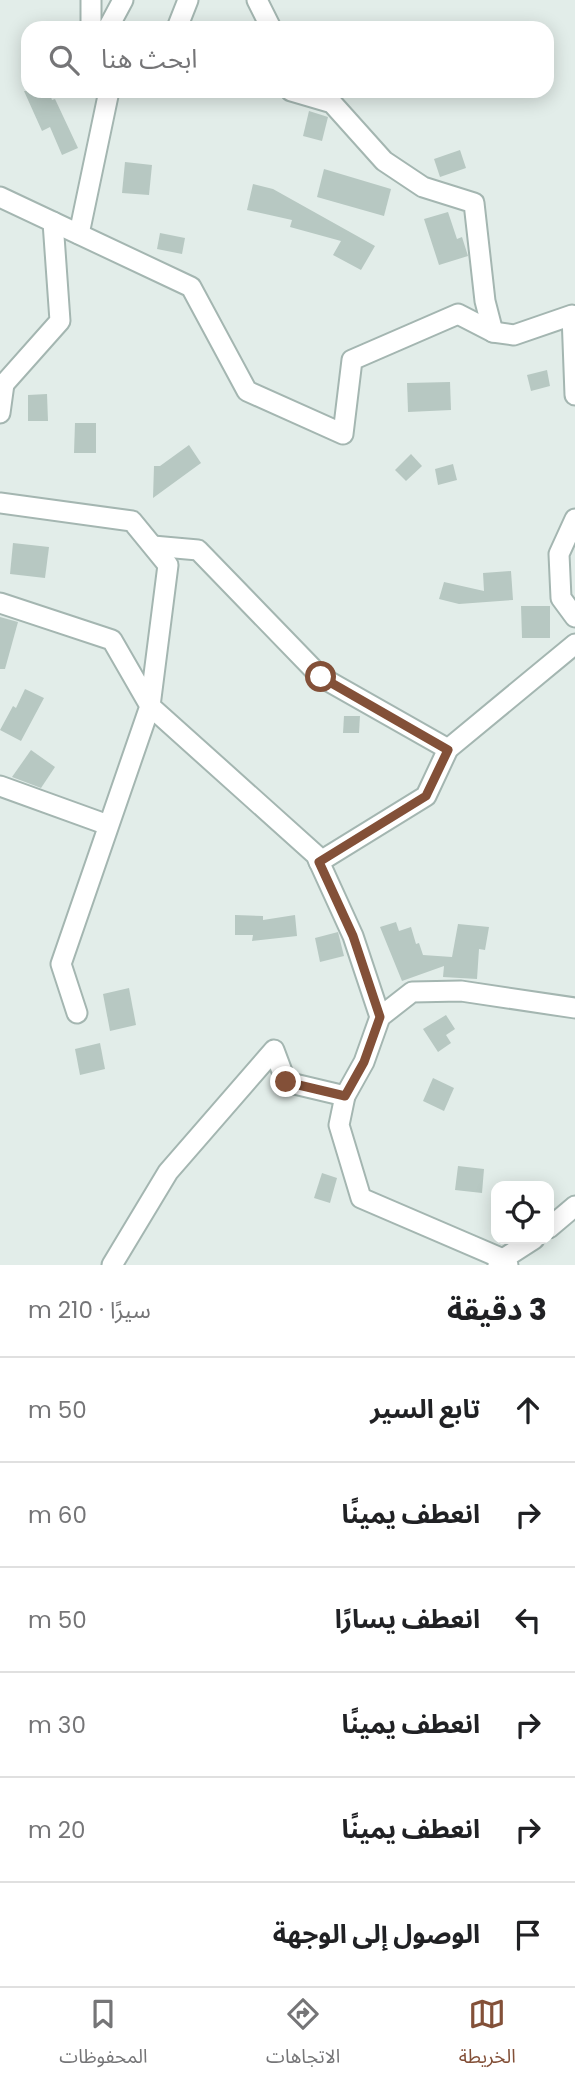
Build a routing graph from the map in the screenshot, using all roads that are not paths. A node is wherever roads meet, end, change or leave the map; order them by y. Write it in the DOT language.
graph roads {
  1 [pos="91,0"];
  2 [pos="123,0"];
  3 [pos="188,0"];
  4 [pos="257,0"];
  5 [pos="91,21"];
  6 [pos="112,21"];
  7 [pos="180,21"];
  8 [pos="268,21"];
  9 [pos="108,98"];
  10 [pos="315,98"];
  11 [pos="0,197"];
  12 [pos="53,222"];
  13 [pos="79,234"];
  14 [pos="493,332"];
  15 [pos="2,385"];
  16 [pos="575,395"];
  17 [pos="0,413"];
  18 [pos="0,503"];
  19 [pos="575,519"];
  20 [pos="153,546"];
  21 [pos="0,603"];
  22 [pos="575,617"];
  23 [pos="575,644"];
  24 [pos="150,706"];
  25 [pos="448,750"];
  26 [pos="0,786"];
  27 [pos="108,825"];
  28 [pos="319,862"];
  29 [pos="575,1008"];
  30 [pos="77,1013"];
  31 [pos="380,1017"];
  32 [pos="345,1096"];
  33 [pos="575,1206"];
  34 [pos="554,1224"];
  35 [pos="528,1244"];
  36 [pos="503,1263"];
  37 [pos="112,1265"];
  1 -- 5 [label="street"];
  2 -- 6 [label="street"];
  3 -- 7 [label="street"];
  4 -- 8 [label="street"];
  9 -- 13 [label="street"];
  10 -- 14 [label="street"];
  11 -- 12 [label="street"];
  12 -- 13 [label="street"];
  12 -- 15 [label="street"];
  13 -- 14 [label="street"];
  14 -- 16 [label="street"];
  15 -- 17 [label="street"];
  18 -- 20 [label="street"];
  19 -- 22 [label="street"];
  20 -- 24 [label="street"];
  20 -- 25 [label="street"];
  21 -- 24 [label="street"];
  23 -- 25 [label="street"];
  24 -- 27 [label="street"];
  24 -- 28 [label="street"];
  25 -- 28 [label="street"];
  26 -- 27 [label="street"];
  27 -- 30 [label="street"];
  28 -- 31 [label="street"];
  29 -- 31 [label="street"];
  31 -- 32 [label="street"];
  32 -- 36 [label="street"];
  32 -- 37 [label="street"];
  33 -- 34 [label="street"];
  35 -- 36 [label="street"];
}
